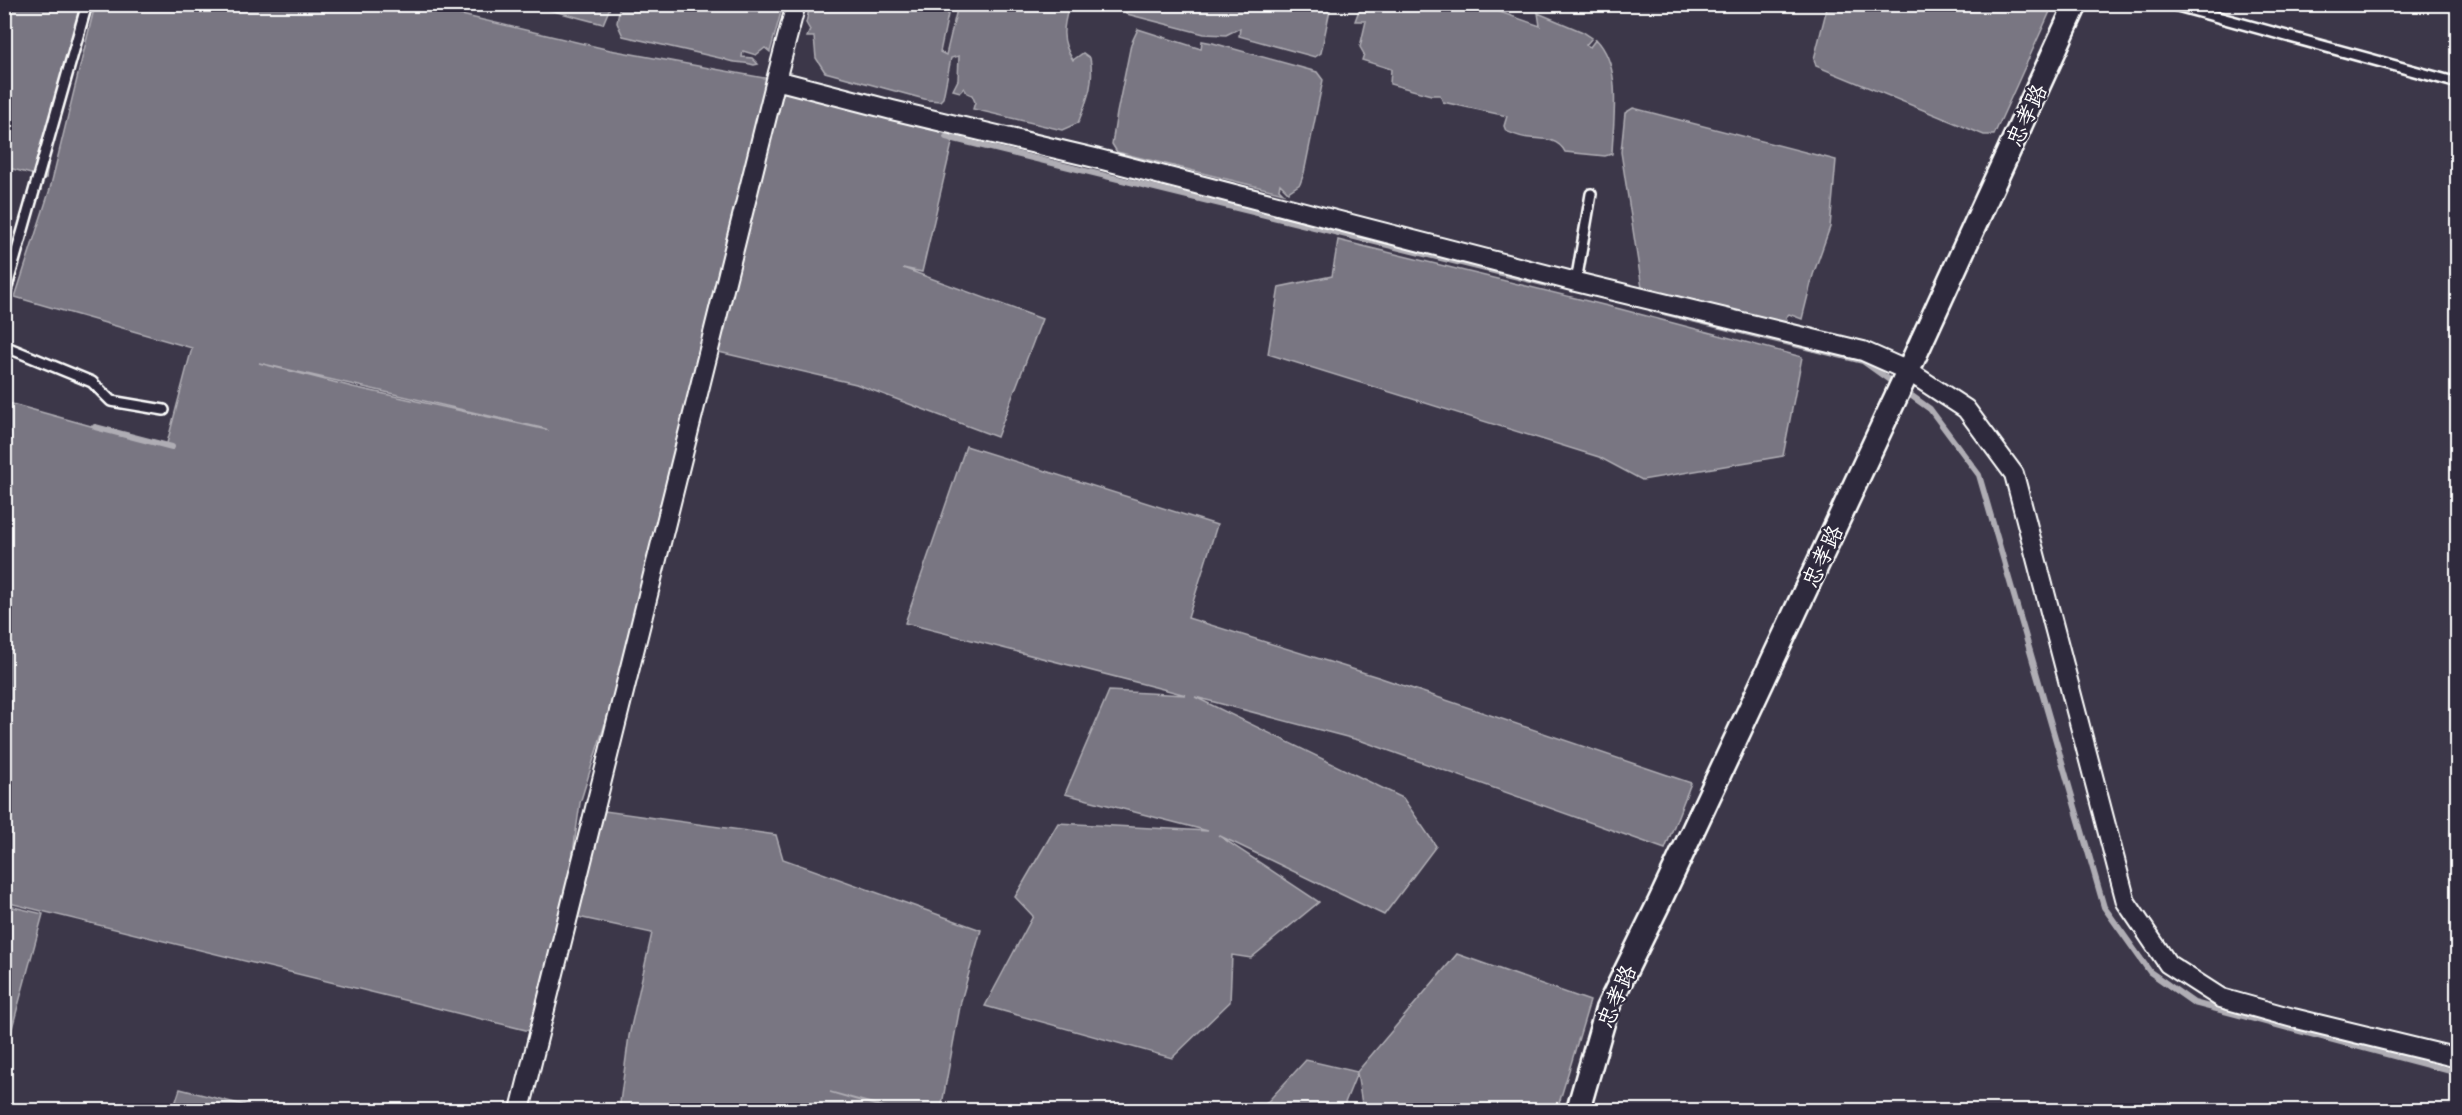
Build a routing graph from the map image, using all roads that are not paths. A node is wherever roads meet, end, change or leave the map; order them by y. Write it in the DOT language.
graph roads {
  1 [pos="87,4"];
  2 [pos="796,4"];
  3 [pos="2076,4"];
  4 [pos="2170,4"];
  5 [pos="776,80"];
  6 [pos="2457,83"];
  7 [pos="1591,194"];
  8 [pos="1576,282"];
  9 [pos="4,297"];
  10 [pos="4,346"];
  11 [pos="1908,371"];
  12 [pos="164,410"];
  13 [pos="2457,1058"];
  14 [pos="520,1110"];
  15 [pos="1578,1110"];
  1 -- 9 [label="lane"];
  2 -- 5 [label="street"];
  3 -- 11 [label="street, 忠孝路"];
  4 -- 6 [label="lane"];
  5 -- 8 [label="street"];
  5 -- 14 [label="street"];
  7 -- 8 [label="lane"];
  8 -- 11 [label="street"];
  10 -- 12 [label="lane"];
  11 -- 13 [label="street"];
  11 -- 15 [label="street, 忠孝路"];
}
